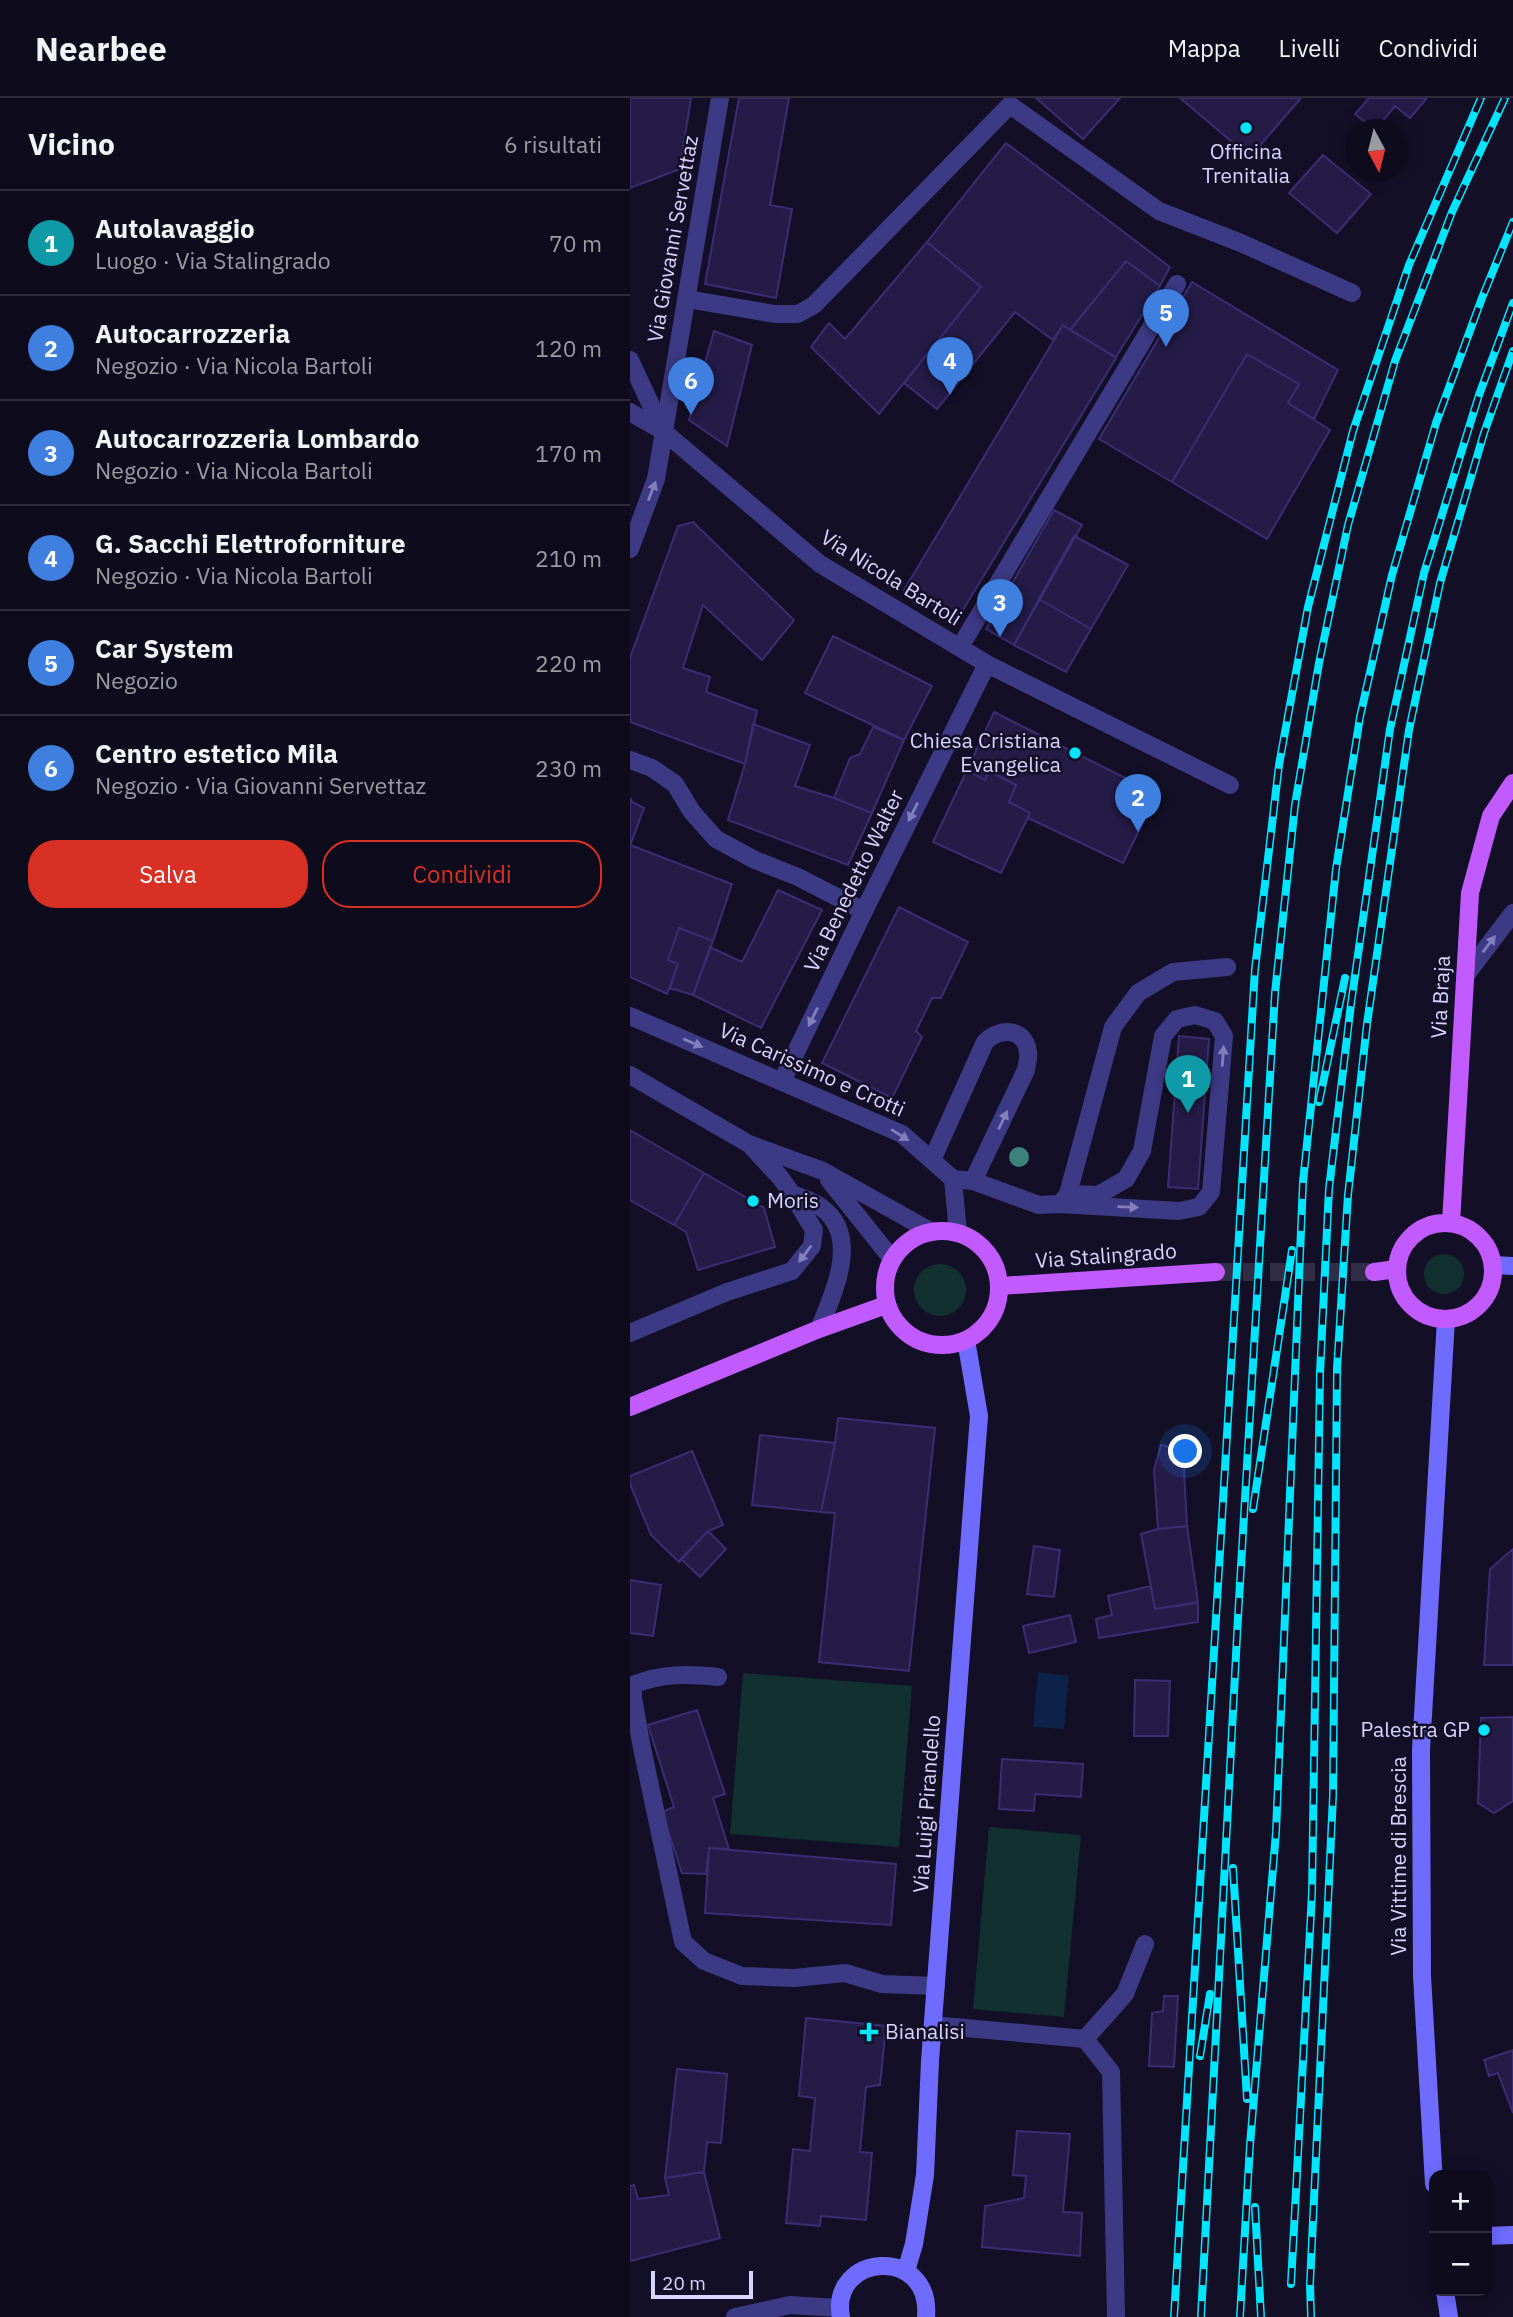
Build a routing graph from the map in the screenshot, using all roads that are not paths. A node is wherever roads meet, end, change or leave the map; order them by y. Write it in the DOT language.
graph roads {
  1 [pos="720,98"];
  2 [pos="1177,284"];
  3 [pos="1352,293"];
  4 [pos="687,299"];
  5 [pos="630,360"];
  6 [pos="630,412"];
  7 [pos="663,432"];
  8 [pos="630,549"];
  9 [pos="960,647"];
  10 [pos="987,664"];
  11 [pos="630,760"];
  12 [pos="1513,783"];
  13 [pos="1230,785"];
  14 [pos="864,911"];
  15 [pos="1513,913"];
  16 [pos="1227,967"];
  17 [pos="1465,976"];
  18 [pos="630,1016"];
  19 [pos="630,1075"];
  20 [pos="782,1080"];
  21 [pos="748,1144"];
  22 [pos="932,1160"];
  23 [pos="823,1171"];
  24 [pos="953,1179"];
  25 [pos="973,1181"];
  26 [pos="792,1194"];
  27 [pos="1064,1199"];
  28 [pos="1451,1223"];
  29 [pos="932,1231"];
  30 [pos="958,1233"];
  31 [pos="892,1259"];
  32 [pos="1493,1265"];
  33 [pos="1513,1266"];
  34 [pos="1397,1269"];
  35 [pos="1216,1272"];
  36 [pos="1374,1272"];
  37 [pos="1000,1286"];
  38 [pos="886,1305"];
  39 [pos="1446,1319"];
  40 [pos="819,1329"];
  41 [pos="630,1333"];
  42 [pos="966,1340"];
  43 [pos="630,1407"];
  44 [pos="718,1677"];
  45 [pos="1146,1944"];
  46 [pos="936,1986"];
  47 [pos="933,2025"];
  48 [pos="1085,2039"];
  49 [pos="1433,2170"];
  50 [pos="1513,2235"];
  51 [pos="1492,2236"];
  52 [pos="906,2271"];
  53 [pos="1446,2296"];
  54 [pos="840,2312"];
  55 [pos="735,2317"];
  56 [pos="926,2317"];
  57 [pos="1116,2317"];
  58 [pos="1449,2317"];
  1 -- 4 [label="street, Via Giovanni Servettaz"];
  2 -- 9 [label="street"];
  3 -- 4 [label="street"];
  4 -- 7 [label="street, Via Giovanni Servettaz"];
  5 -- 7 [label="street"];
  6 -- 7 [label="street"];
  8 -- 7 [label="street, Via Giovanni Servettaz, one-way"];
  7 -- 9 [label="street, Via Nicola Bartoli"];
  9 -- 10 [label="street, Via Nicola Bartoli"];
  10 -- 13 [label="street, Via Nicola Bartoli"];
  10 -- 14 [label="street, Via Benedetto Walter, one-way"];
  11 -- 14 [label="street"];
  12 -- 17 [label="main road, Via Braja"];
  14 -- 20 [label="street, Via Benedetto Walter, one-way"];
  17 -- 15 [label="street, one-way"];
  16 -- 27 [label="street"];
  17 -- 28 [label="main road, Via Braja"];
  18 -- 20 [label="street, Via Carissimo e Crotti, one-way"];
  19 -- 21 [label="street"];
  20 -- 22 [label="street, Via Carissimo e Crotti, one-way"];
  21 -- 23 [label="street"];
  21 -- 26 [label="street"];
  22 -- 24 [label="street, Via Carissimo e Crotti"];
  25 -- 22 [label="street, one-way"];
  23 -- 29 [label="street"];
  23 -- 31 [label="street"];
  24 -- 25 [label="street"];
  24 -- 30 [label="street"];
  25 -- 27 [label="street"];
  26 -- 40 [label="street"];
  26 -- 41 [label="street, one-way"];
  27 -- 27 [label="street, one-way"];
  28 -- 32 [label="main road"];
  28 -- 34 [label="main road"];
  29 -- 30 [label="main road"];
  29 -- 31 [label="main road"];
  30 -- 37 [label="main road"];
  31 -- 38 [label="main road"];
  32 -- 33 [label="street"];
  32 -- 39 [label="main road"];
  34 -- 36 [label="main road"];
  34 -- 39 [label="main road"];
  35 -- 37 [label="main road, Via Stalingrado"];
  37 -- 42 [label="main road"];
  38 -- 40 [label="main road"];
  38 -- 42 [label="main road"];
  39 -- 49 [label="street, Via Vittime di Brescia"];
  40 -- 43 [label="main road"];
  42 -- 46 [label="street, Via Luigi Pirandello"];
  44 -- 46 [label="street"];
  45 -- 48 [label="street"];
  46 -- 47 [label="street, Via Luigi Pirandello"];
  47 -- 48 [label="street"];
  47 -- 52 [label="street, Via Luigi Pirandello"];
  48 -- 57 [label="street"];
  50 -- 51 [label="street"];
  52 -- 54 [label="street"];
  52 -- 56 [label="street"];
  53 -- 58 [label="street"];
  54 -- 55 [label="street"];
}
